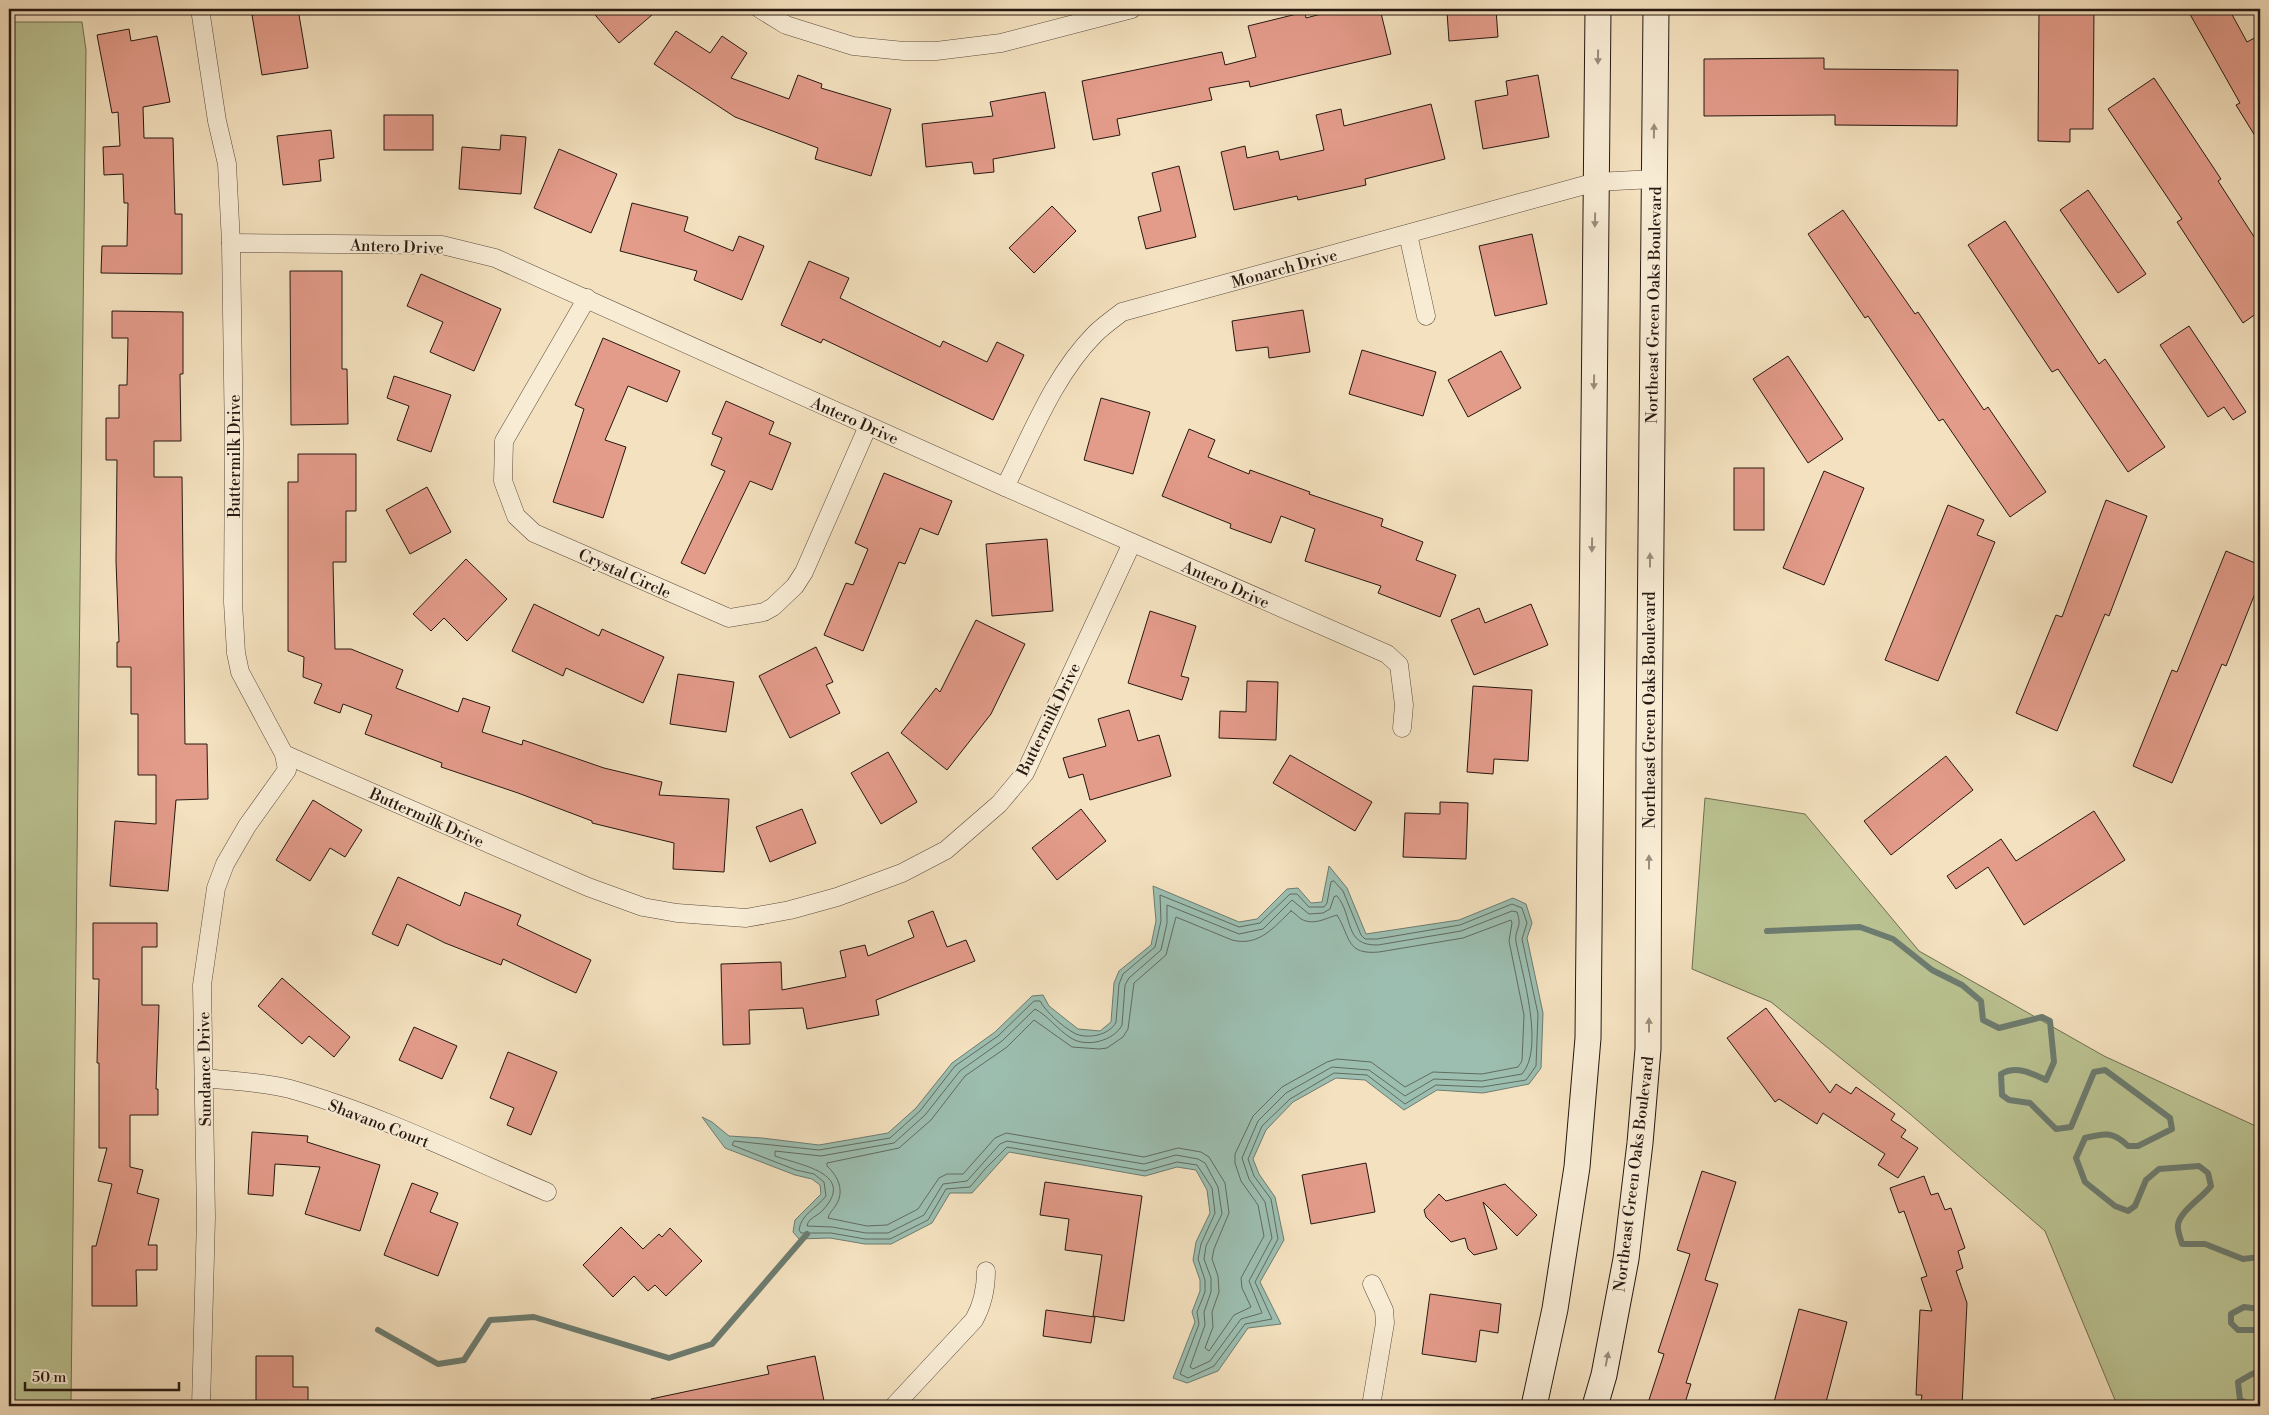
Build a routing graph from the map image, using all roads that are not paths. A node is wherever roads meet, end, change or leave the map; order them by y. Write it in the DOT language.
graph roads {
  1 [pos="200,9"];
  2 [pos="760,9"];
  3 [pos="1132,9"];
  4 [pos="1598,9"];
  5 [pos="1656,9"];
  6 [pos="1654,180"];
  7 [pos="1596,182"];
  8 [pos="1408,234"];
  9 [pos="231,243"];
  10 [pos="587,298"];
  11 [pos="1426,316"];
  12 [pos="868,426"];
  13 [pos="1005,487"];
  14 [pos="1132,543"];
  15 [pos="1402,728"];
  16 [pos="284,754"];
  17 [pos="204,1078"];
  18 [pos="548,1192"];
  19 [pos="986,1271"];
  20 [pos="1372,1284"];
  21 [pos="201,1406"];
  22 [pos="894,1406"];
  23 [pos="1371,1406"];
  24 [pos="1534,1406"];
  25 [pos="1595,1406"];
  1 -- 9 [label="street, Buttermilk Drive"];
  2 -- 3 [label="street"];
  4 -- 7 [label="main road, one-way"];
  6 -- 5 [label="main road, Northeast Green Oaks Boulevard, one-way"];
  6 -- 7 [label="street, Monarch Drive"];
  25 -- 6 [label="main road, Northeast Green Oaks Boulevard, one-way"];
  7 -- 8 [label="street, Monarch Drive"];
  7 -- 24 [label="main road, one-way"];
  8 -- 11 [label="street"];
  8 -- 13 [label="street, Monarch Drive"];
  9 -- 10 [label="street, Antero Drive"];
  9 -- 16 [label="street, Buttermilk Drive"];
  10 -- 12 [label="street, Antero Drive"];
  10 -- 12 [label="street, Crystal Circle"];
  12 -- 13 [label="street, Antero Drive"];
  13 -- 14 [label="street, Antero Drive"];
  14 -- 15 [label="street, Antero Drive"];
  14 -- 16 [label="street, Buttermilk Drive"];
  16 -- 17 [label="street, Sundance Drive"];
  17 -- 18 [label="street, Shavano Court"];
  17 -- 21 [label="street, Sundance Drive"];
  19 -- 22 [label="street"];
  20 -- 23 [label="street"];
}
